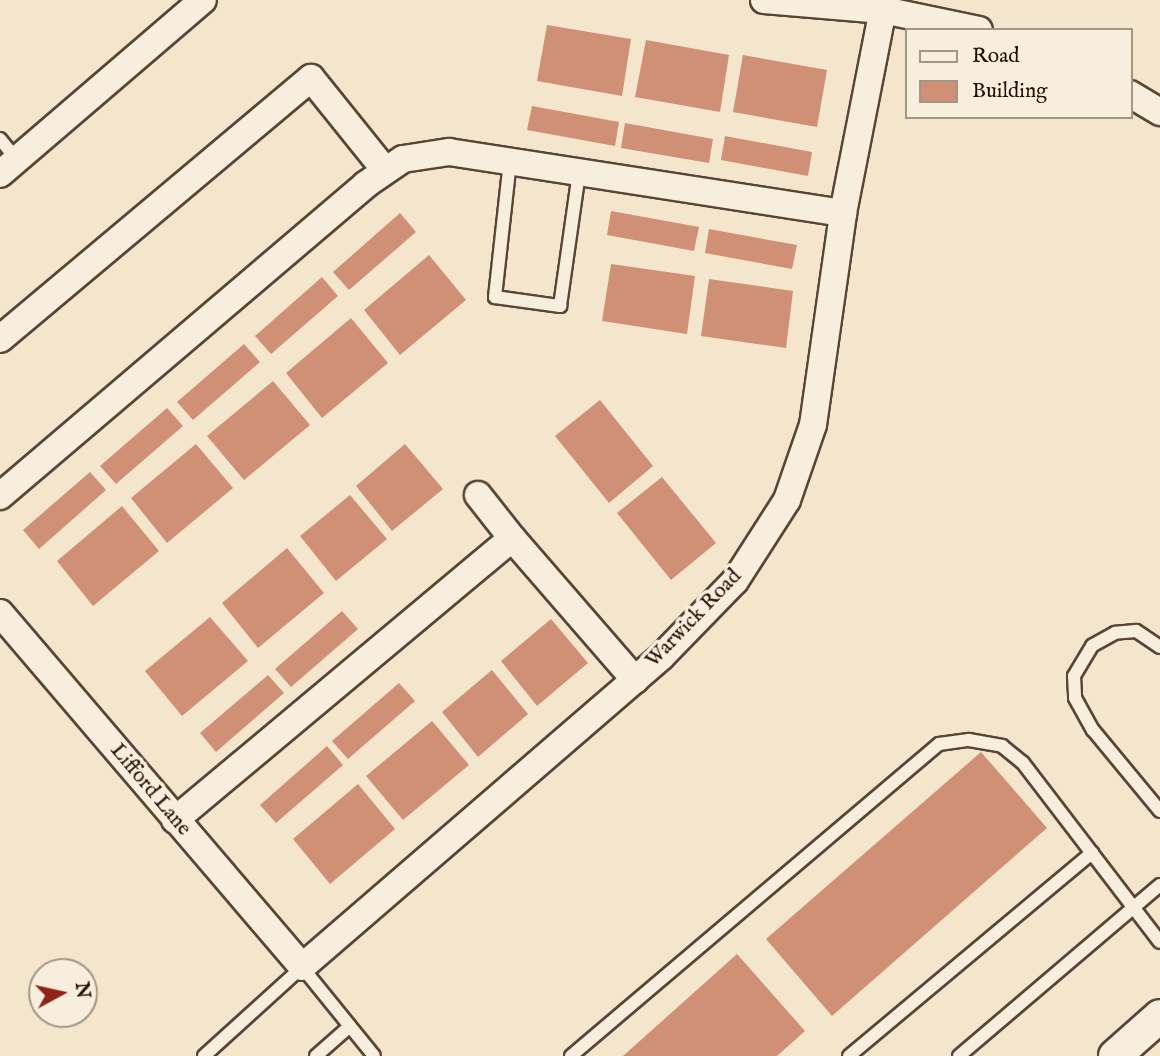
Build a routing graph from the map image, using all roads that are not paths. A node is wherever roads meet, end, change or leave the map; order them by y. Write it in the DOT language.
graph roads {
  1 [pos="203,0"];
  2 [pos="764,0"];
  3 [pos="883,10"];
  4 [pos="969,28"];
  5 [pos="1132,95"];
  6 [pos="1160,111"];
  7 [pos="0,139"];
  8 [pos="510,160"];
  9 [pos="8,167"];
  10 [pos="386,170"];
  11 [pos="579,172"];
  12 [pos="843,213"];
  13 [pos="0,339"];
  14 [pos="478,495"];
  15 [pos="0,496"];
  16 [pos="512,538"];
  17 [pos="0,613"];
  18 [pos="1160,647"];
  19 [pos="635,680"];
  20 [pos="1160,811"];
  21 [pos="175,820"];
  22 [pos="1092,853"];
  23 [pos="1160,885"];
  24 [pos="1134,908"];
  25 [pos="1160,942"];
  26 [pos="302,967"];
  27 [pos="1160,1016"];
  28 [pos="350,1026"];
  29 [pos="204,1056"];
  30 [pos="316,1056"];
  31 [pos="374,1056"];
  32 [pos="571,1056"];
  33 [pos="849,1056"];
  34 [pos="959,1056"];
  35 [pos="1115,1056"];
  1 -- 9 [label="street"];
  2 -- 3 [label="street"];
  3 -- 4 [label="street"];
  3 -- 12 [label="street, Warwick Road"];
  5 -- 6 [label="street"];
  7 -- 9 [label="lane"];
  8 -- 10 [label="street"];
  8 -- 11 [label="street"];
  8 -- 11 [label="lane"];
  10 -- 13 [label="street"];
  10 -- 15 [label="street"];
  11 -- 12 [label="street"];
  12 -- 19 [label="street, Warwick Road"];
  14 -- 16 [label="street"];
  16 -- 19 [label="street"];
  16 -- 21 [label="street"];
  17 -- 21 [label="street, Lifford Lane"];
  18 -- 20 [label="lane"];
  19 -- 26 [label="street, Warwick Road"];
  21 -- 26 [label="street, Lifford Lane"];
  22 -- 24 [label="lane"];
  22 -- 32 [label="lane"];
  22 -- 33 [label="lane"];
  23 -- 24 [label="lane"];
  24 -- 25 [label="lane"];
  24 -- 34 [label="lane"];
  26 -- 28 [label="lane"];
  26 -- 29 [label="lane"];
  27 -- 35 [label="street"];
  28 -- 30 [label="lane"];
  28 -- 31 [label="lane"];
}
